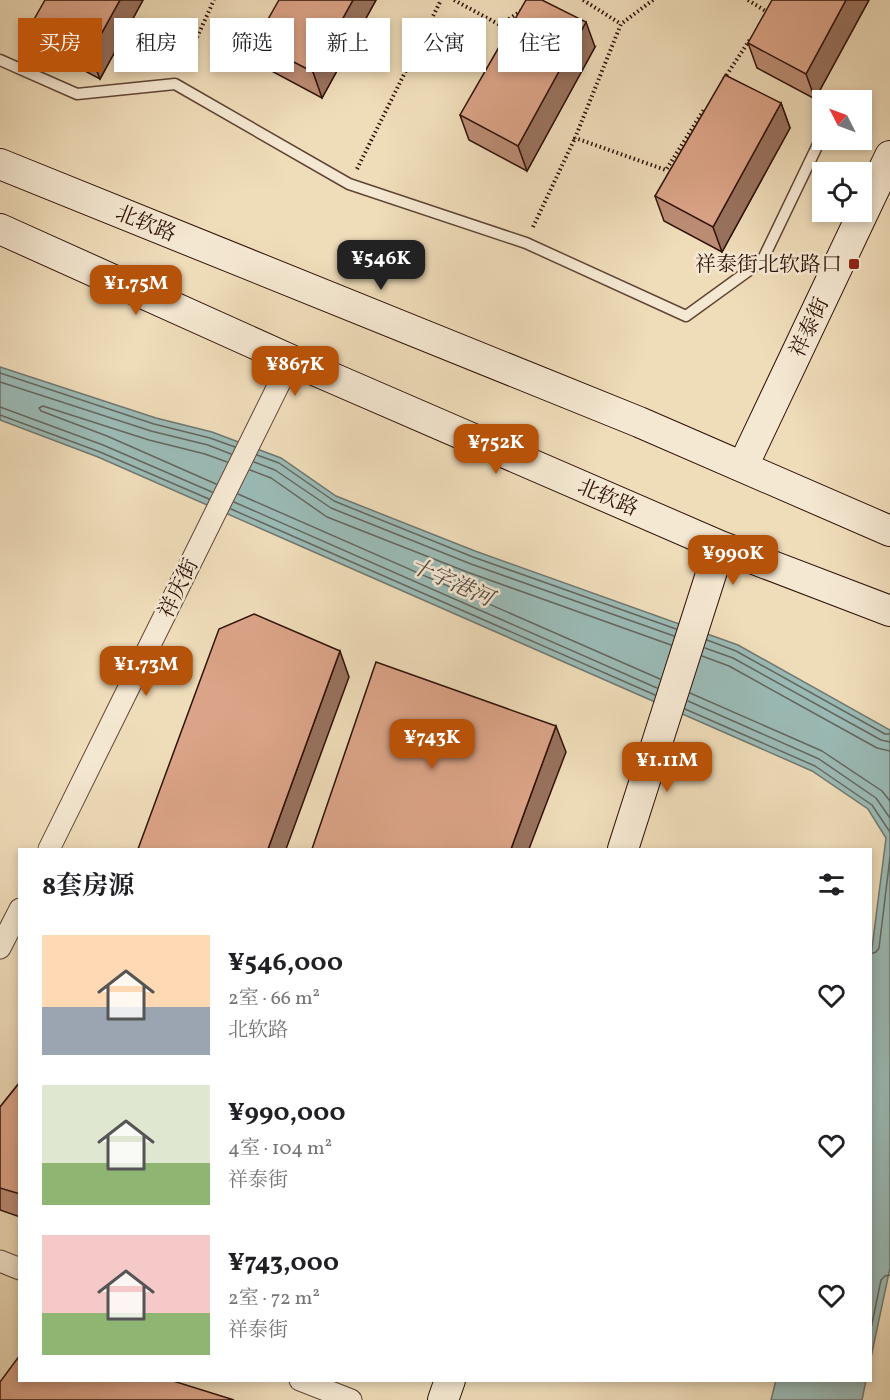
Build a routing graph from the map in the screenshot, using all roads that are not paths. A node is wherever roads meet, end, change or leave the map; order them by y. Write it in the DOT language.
graph roads {
  1 [pos="0,60"];
  2 [pos="815,150"];
  3 [pos="890,156"];
  4 [pos="0,164"];
  5 [pos="0,229"];
  6 [pos="291,360"];
  7 [pos="743,466"];
  8 [pos="890,531"];
  9 [pos="720,546"];
  10 [pos="890,611"];
  11 [pos="49,848"];
  12 [pos="623,848"];
  13 [pos="18,913"];
  14 [pos="0,948"];
  15 [pos="0,1261"];
  16 [pos="18,1268"];
  17 [pos="305,1382"];
  18 [pos="449,1382"];
  19 [pos="351,1400"];
  20 [pos="443,1400"];
  1 -- 2 [label="lane"];
  3 -- 7 [label="street, 祥泰街"];
  4 -- 7 [label="street, 北软路"];
  5 -- 6 [label="street, 北软路"];
  6 -- 9 [label="street, 北软路"];
  6 -- 11 [label="street, 祥庆街"];
  7 -- 8 [label="street, 北软路"];
  9 -- 10 [label="street, 北软路"];
  9 -- 12 [label="street"];
  13 -- 14 [label="street"];
  15 -- 16 [label="street"];
  17 -- 19 [label="street"];
  18 -- 20 [label="street"];
}
